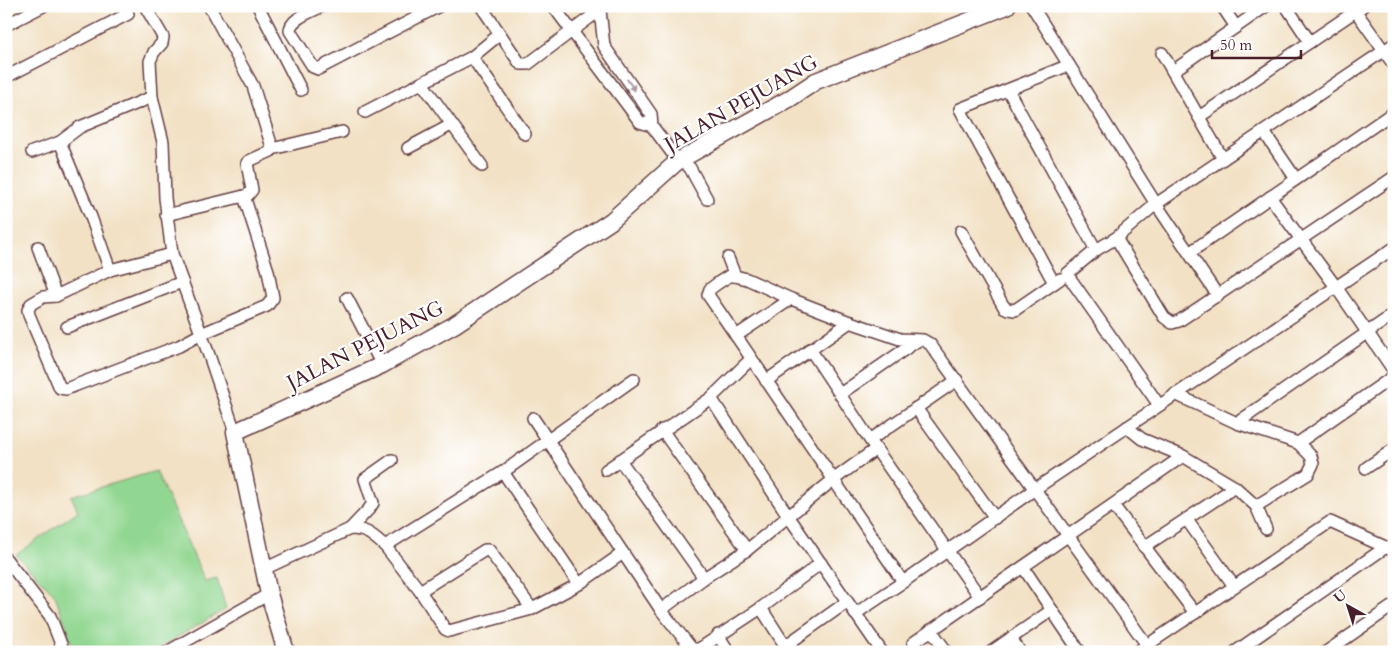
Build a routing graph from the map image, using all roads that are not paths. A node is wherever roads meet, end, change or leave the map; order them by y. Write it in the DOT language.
graph roads {
  1 [pos="43,6"];
  2 [pos="125,6"];
  3 [pos="145,6"];
  4 [pos="209,6"];
  5 [pos="258,6"];
  6 [pos="322,6"];
  7 [pos="438,6"];
  8 [pos="480,6"];
  9 [pos="553,6"];
  10 [pos="1008,6"];
  11 [pos="1032,6"];
  12 [pos="1222,6"];
  13 [pos="1266,6"];
  14 [pos="1286,6"];
  15 [pos="599,8"];
  16 [pos="1357,8"];
  17 [pos="6,25"];
  18 [pos="1236,27"];
  19 [pos="572,32"];
  20 [pos="500,34"];
  21 [pos="1310,42"];
  22 [pos="1394,44"];
  23 [pos="604,46"];
  24 [pos="1383,50"];
  25 [pos="1162,53"];
  26 [pos="591,56"];
  27 [pos="472,57"];
  28 [pos="1069,65"];
  29 [pos="1394,66"];
  30 [pos="1172,71"];
  31 [pos="6,77"];
  32 [pos="422,83"];
  33 [pos="302,90"];
  34 [pos="1008,90"];
  35 [pos="152,97"];
  36 [pos="365,112"];
  37 [pos="1394,112"];
  38 [pos="1199,117"];
  39 [pos="451,125"];
  40 [pos="652,126"];
  41 [pos="342,132"];
  42 [pos="1264,132"];
  43 [pos="525,134"];
  44 [pos="60,142"];
  45 [pos="408,148"];
  46 [pos="272,149"];
  47 [pos="32,152"];
  48 [pos="1223,159"];
  49 [pos="678,161"];
  50 [pos="482,166"];
  51 [pos="1394,177"];
  52 [pos="1296,179"];
  53 [pos="244,196"];
  54 [pos="1270,197"];
  55 [pos="707,200"];
  56 [pos="1156,204"];
  57 [pos="166,215"];
  58 [pos="961,231"];
  59 [pos="1116,238"];
  60 [pos="1302,240"];
  61 [pos="38,247"];
  62 [pos="1394,248"];
  63 [pos="1096,250"];
  64 [pos="1189,253"];
  65 [pos="172,254"];
  66 [pos="728,258"];
  67 [pos="110,270"];
  68 [pos="1067,274"];
  69 [pos="735,276"];
  70 [pos="182,282"];
  71 [pos="1054,283"];
  72 [pos="1336,287"];
  73 [pos="56,296"];
  74 [pos="1218,296"];
  75 [pos="347,298"];
  76 [pos="791,299"];
  77 [pos="1394,314"];
  78 [pos="850,322"];
  79 [pos="67,327"];
  80 [pos="1368,332"];
  81 [pos="201,334"];
  82 [pos="736,336"];
  83 [pos="917,341"];
  84 [pos="810,349"];
  85 [pos="751,359"];
  86 [pos="382,365"];
  87 [pos="1394,371"];
  88 [pos="1394,376"];
  89 [pos="634,378"];
  90 [pos="957,380"];
  91 [pos="766,381"];
  92 [pos="840,394"];
  93 [pos="1175,394"];
  94 [pos="711,398"];
  95 [pos="1159,405"];
  96 [pos="916,408"];
  97 [pos="533,418"];
  98 [pos="1237,423"];
  99 [pos="1127,427"];
  100 [pos="662,430"];
  101 [pos="235,432"];
  102 [pos="548,439"];
  103 [pos="1298,443"];
  104 [pos="873,444"];
  105 [pos="1393,452"];
  106 [pos="1183,456"];
  107 [pos="392,460"];
  108 [pos="620,460"];
  109 [pos="1366,468"];
  110 [pos="606,470"];
  111 [pos="502,472"];
  112 [pos="833,480"];
  113 [pos="1234,487"];
  114 [pos="1035,489"];
  115 [pos="1113,504"];
  116 [pos="1256,506"];
  117 [pos="789,517"];
  118 [pos="994,518"];
  119 [pos="1187,520"];
  120 [pos="350,529"];
  121 [pos="1266,529"];
  122 [pos="1069,536"];
  123 [pos="385,546"];
  124 [pos="1144,547"];
  125 [pos="1390,549"];
  126 [pos="747,550"];
  127 [pos="946,551"];
  128 [pos="623,553"];
  129 [pos="6,558"];
  130 [pos="820,563"];
  131 [pos="1023,567"];
  132 [pos="264,569"];
  133 [pos="704,578"];
  134 [pos="903,582"];
  135 [pos="578,584"];
  136 [pos="1234,586"];
  137 [pos="420,591"];
  138 [pos="269,594"];
  139 [pos="980,597"];
  140 [pos="847,602"];
  141 [pos="1394,605"];
  142 [pos="761,608"];
  143 [pos="532,609"];
  144 [pos="661,610"];
  145 [pos="1052,610"];
  146 [pos="1195,612"];
  147 [pos="855,614"];
  148 [pos="931,630"];
  149 [pos="718,635"];
  150 [pos="1010,638"];
  151 [pos="914,643"];
  152 [pos="787,649"];
  153 [pos="1145,650"];
  154 [pos="879,651"];
  155 [pos="64,652"];
  156 [pos="167,652"];
  157 [pos="286,652"];
  158 [pos="729,652"];
  159 [pos="947,652"];
  160 [pos="991,652"];
  161 [pos="1020,652"];
  162 [pos="1080,652"];
  163 [pos="1235,652"];
  164 [pos="1326,652"];
  1 -- 17 [label="street"];
  2 -- 31 [label="street"];
  3 -- 35 [label="street"];
  4 -- 46 [label="street"];
  5 -- 33 [label="street"];
  6 -- 7 [label="street"];
  8 -- 20 [label="street"];
  9 -- 19 [label="street"];
  10 -- 49 [label="street, JALAN PEJUANG"];
  11 -- 28 [label="street"];
  12 -- 18 [label="street"];
  13 -- 18 [label="street"];
  14 -- 21 [label="street"];
  15 -- 19 [label="street"];
  15 -- 23 [label="street"];
  16 -- 21 [label="street"];
  16 -- 24 [label="street"];
  18 -- 30 [label="street"];
  19 -- 20 [label="street"];
  19 -- 26 [label="street"];
  20 -- 27 [label="street"];
  21 -- 38 [label="street"];
  22 -- 24 [label="street"];
  23 -- 26 [label="street"];
  23 -- 40 [label="street, one-way"];
  24 -- 29 [label="street"];
  24 -- 42 [label="street"];
  25 -- 30 [label="street"];
  26 -- 40 [label="street"];
  27 -- 32 [label="street"];
  27 -- 43 [label="street"];
  28 -- 34 [label="street"];
  28 -- 56 [label="street"];
  30 -- 38 [label="street"];
  32 -- 36 [label="street"];
  32 -- 39 [label="street"];
  34 -- 63 [label="street"];
  34 -- 71 [label="street"];
  35 -- 44 [label="street"];
  35 -- 57 [label="street"];
  37 -- 52 [label="street"];
  38 -- 48 [label="street"];
  39 -- 45 [label="street"];
  39 -- 50 [label="street"];
  40 -- 49 [label="street"];
  41 -- 46 [label="street"];
  42 -- 48 [label="street"];
  42 -- 52 [label="street"];
  44 -- 47 [label="street"];
  44 -- 67 [label="street"];
  46 -- 53 [label="street"];
  48 -- 56 [label="street"];
  49 -- 55 [label="street"];
  49 -- 86 [label="street, JALAN PEJUANG"];
  51 -- 60 [label="street"];
  52 -- 54 [label="street"];
  53 -- 57 [label="street"];
  53 -- 81 [label="street"];
  54 -- 60 [label="street"];
  54 -- 64 [label="street"];
  56 -- 59 [label="street"];
  56 -- 64 [label="street"];
  57 -- 65 [label="street"];
  58 -- 71 [label="street"];
  59 -- 63 [label="street"];
  59 -- 74 [label="street"];
  60 -- 72 [label="street"];
  60 -- 74 [label="street"];
  61 -- 73 [label="street"];
  62 -- 72 [label="street"];
  63 -- 68 [label="street"];
  64 -- 74 [label="street"];
  65 -- 67 [label="street"];
  65 -- 70 [label="street"];
  66 -- 69 [label="street"];
  67 -- 73 [label="street"];
  68 -- 71 [label="street"];
  68 -- 95 [label="street"];
  69 -- 76 [label="street"];
  69 -- 82 [label="street"];
  70 -- 79 [label="street"];
  70 -- 81 [label="street"];
  72 -- 80 [label="street"];
  72 -- 93 [label="street"];
  73 -- 81 [label="street"];
  75 -- 86 [label="street"];
  76 -- 78 [label="street"];
  76 -- 82 [label="street"];
  77 -- 80 [label="street"];
  78 -- 83 [label="street"];
  78 -- 84 [label="street"];
  80 -- 87 [label="street"];
  80 -- 98 [label="street"];
  81 -- 101 [label="street"];
  82 -- 85 [label="street"];
  83 -- 90 [label="street"];
  83 -- 92 [label="street"];
  84 -- 91 [label="street"];
  84 -- 92 [label="street"];
  85 -- 91 [label="street"];
  85 -- 94 [label="street"];
  86 -- 101 [label="street, JALAN PEJUANG"];
  88 -- 103 [label="street"];
  89 -- 102 [label="street"];
  90 -- 96 [label="street"];
  90 -- 114 [label="street"];
  91 -- 112 [label="street"];
  92 -- 104 [label="street"];
  93 -- 95 [label="street"];
  93 -- 98 [label="street"];
  94 -- 100 [label="street"];
  94 -- 117 [label="street"];
  95 -- 99 [label="street"];
  96 -- 104 [label="street"];
  96 -- 118 [label="street"];
  97 -- 102 [label="street"];
  98 -- 103 [label="street"];
  99 -- 106 [label="street"];
  99 -- 114 [label="street"];
  100 -- 108 [label="street"];
  100 -- 126 [label="street"];
  101 -- 132 [label="street"];
  102 -- 111 [label="street"];
  102 -- 128 [label="street"];
  103 -- 116 [label="street"];
  104 -- 112 [label="street"];
  104 -- 127 [label="street"];
  105 -- 109 [label="street"];
  106 -- 113 [label="street"];
  106 -- 115 [label="street"];
  107 -- 120 [label="street"];
  108 -- 110 [label="street"];
  108 -- 133 [label="street"];
  111 -- 123 [label="street"];
  111 -- 135 [label="street"];
  112 -- 117 [label="street"];
  112 -- 134 [label="street"];
  113 -- 116 [label="street"];
  113 -- 119 [label="street"];
  114 -- 118 [label="street"];
  114 -- 122 [label="street"];
  115 -- 122 [label="street"];
  115 -- 124 [label="street"];
  116 -- 121 [label="street"];
  117 -- 126 [label="street"];
  117 -- 130 [label="street"];
  118 -- 127 [label="street"];
  119 -- 124 [label="street"];
  119 -- 136 [label="street"];
  120 -- 123 [label="street"];
  120 -- 132 [label="street"];
  122 -- 131 [label="street"];
  122 -- 153 [label="street"];
  123 -- 137 [label="street"];
  124 -- 146 [label="street"];
  125 -- 136 [label="street"];
  125 -- 163 [label="street"];
  126 -- 133 [label="street"];
  127 -- 134 [label="street"];
  127 -- 139 [label="street"];
  128 -- 135 [label="street"];
  128 -- 144 [label="street"];
  129 -- 155 [label="street"];
  130 -- 140 [label="street"];
  130 -- 142 [label="street"];
  131 -- 139 [label="street"];
  131 -- 145 [label="street"];
  132 -- 138 [label="street"];
  133 -- 144 [label="street"];
  134 -- 147 [label="street"];
  135 -- 143 [label="street"];
  136 -- 146 [label="street"];
  137 -- 143 [label="street"];
  137 -- 143 [label="street"];
  138 -- 156 [label="street"];
  138 -- 157 [label="street"];
  139 -- 148 [label="street"];
  140 -- 147 [label="street"];
  140 -- 152 [label="street"];
  141 -- 164 [label="street"];
  142 -- 149 [label="street"];
  142 -- 152 [label="street"];
  144 -- 149 [label="street"];
  145 -- 150 [label="street"];
  145 -- 162 [label="street"];
  146 -- 153 [label="street"];
  147 -- 154 [label="street"];
  148 -- 151 [label="street"];
  148 -- 159 [label="street"];
  149 -- 158 [label="street"];
  150 -- 160 [label="street"];
  150 -- 161 [label="street"];
}
